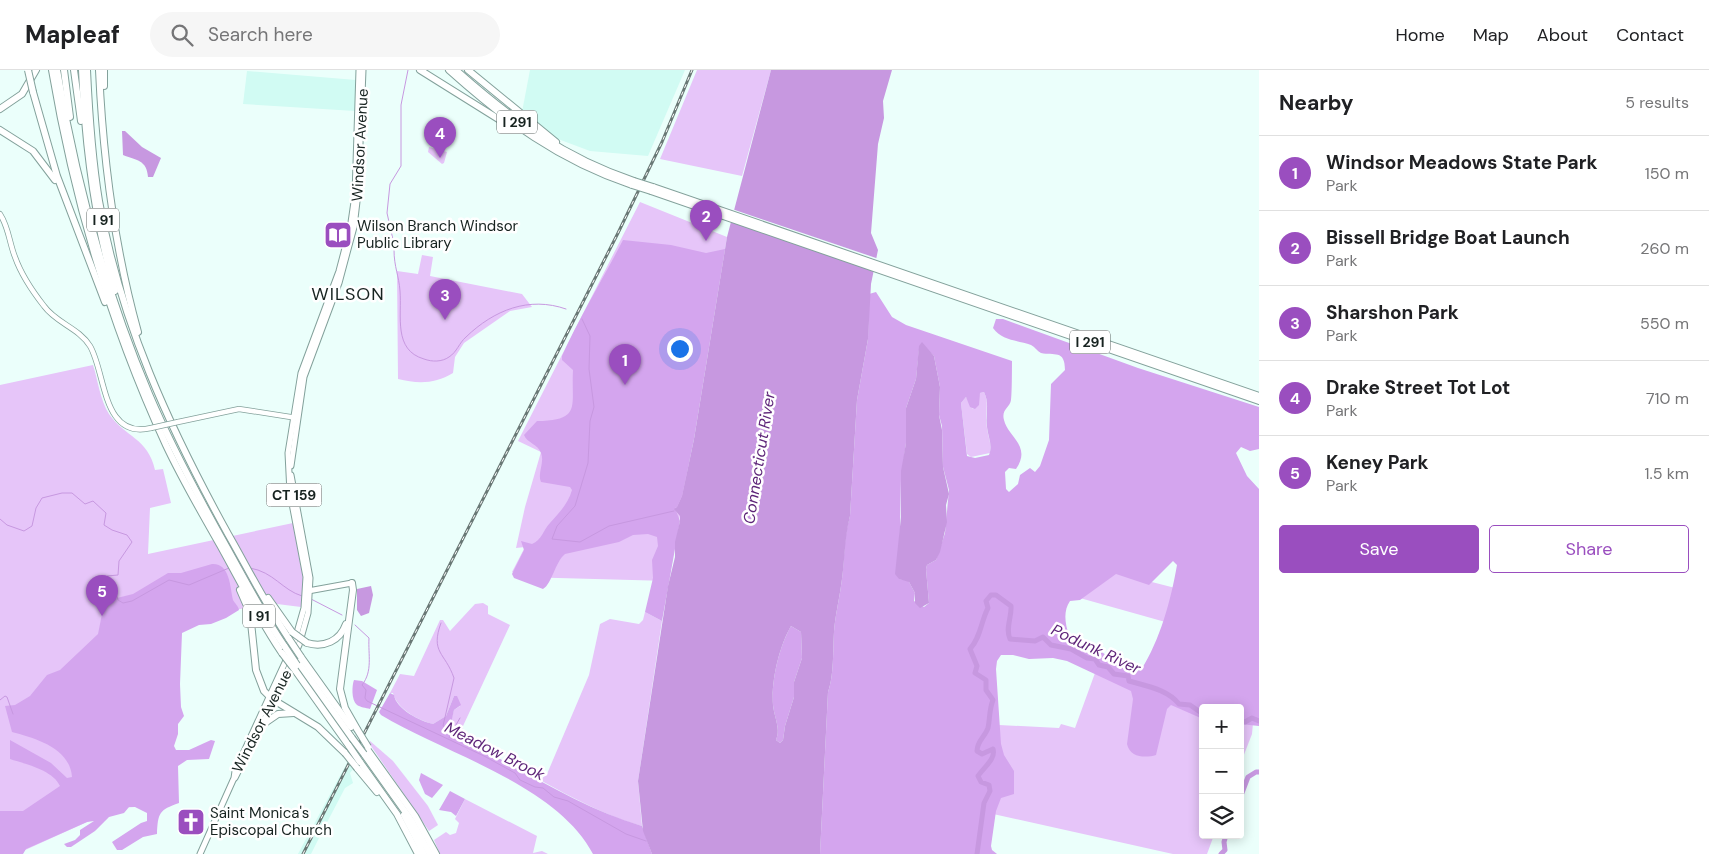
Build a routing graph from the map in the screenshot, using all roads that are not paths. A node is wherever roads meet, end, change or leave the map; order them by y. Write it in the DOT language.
graph roads {
  1 [pos="28,70"];
  2 [pos="36,70"];
  3 [pos="52,70"];
  4 [pos="57,70"];
  5 [pos="64,70"];
  6 [pos="74,70"];
  7 [pos="82,70"];
  8 [pos="87,70"];
  9 [pos="99,70"];
  10 [pos="104,70"];
  11 [pos="359,70"];
  12 [pos="363,70"];
  13 [pos="420,70"];
  14 [pos="449,70"];
  15 [pos="456,70"];
  16 [pos="468,70"];
  17 [pos="360,97"];
  18 [pos="0,109"];
  19 [pos="0,130"];
  20 [pos="104,142"];
  21 [pos="548,147"];
  22 [pos="586,162"];
  23 [pos="91,179"];
  24 [pos="633,183"];
  25 [pos="67,203"];
  26 [pos="86,207"];
  27 [pos="0,214"];
  28 [pos="921,281"];
  29 [pos="119,329"];
  30 [pos="146,365"];
  31 [pos="1259,396"];
  32 [pos="1259,401"];
  33 [pos="295,418"];
  34 [pos="232,554"];
  35 [pos="246,579"];
  36 [pos="352,583"];
  37 [pos="308,595"];
  38 [pos="287,643"];
  39 [pos="298,663"];
  40 [pos="272,699"];
  41 [pos="305,717"];
  42 [pos="260,724"];
  43 [pos="353,737"];
  44 [pos="363,756"];
  45 [pos="418,837"];
  46 [pos="423,849"];
  47 [pos="200,854"];
  48 [pos="430,854"];
  49 [pos="436,854"];
  1 -- 25 [label="highway, bridge"];
  2 -- 18 [label="highway"];
  3 -- 29 [label="highway, I 91"];
  4 -- 26 [label="highway"];
  5 -- 26 [label="highway"];
  6 -- 23 [label="highway"];
  7 -- 23 [label="highway"];
  8 -- 30 [label="highway, I 91"];
  9 -- 20 [label="highway"];
  10 -- 20 [label="highway"];
  11 -- 17 [label="main road, Windsor Avenue / CT 159"];
  12 -- 17 [label="main road, Windsor Avenue / CT 159"];
  13 -- 21 [label="highway"];
  14 -- 21 [label="highway, I 291"];
  15 -- 22 [label="highway, I 291"];
  16 -- 22 [label="highway"];
  17 -- 33 [label="main road, Windsor Avenue / CT 159"];
  19 -- 25 [label="highway"];
  20 -- 30 [label="highway"];
  21 -- 24 [label="highway, I 291"];
  22 -- 24 [label="highway, I 291"];
  23 -- 34 [label="highway"];
  24 -- 28 [label="highway, I 291, bridge"];
  25 -- 29 [label="highway"];
  26 -- 34 [label="highway"];
  27 -- 33 [label="street, bridge"];
  28 -- 31 [label="highway, I 291"];
  28 -- 32 [label="highway, I 291"];
  29 -- 34 [label="highway, I 91"];
  30 -- 34 [label="highway, I 91"];
  33 -- 37 [label="main road, Windsor Avenue / CT 159"];
  34 -- 35 [label="highway"];
  34 -- 35 [label="highway, I 91"];
  34 -- 35 [label="highway, I 91"];
  35 -- 38 [label="highway"];
  35 -- 38 [label="highway, I 91"];
  35 -- 40 [label="highway"];
  36 -- 37 [label="main road"];
  36 -- 38 [label="highway, bridge"];
  36 -- 43 [label="highway"];
  37 -- 40 [label="main road, Windsor Avenue / CT 159"];
  38 -- 39 [label="highway, I 91, bridge"];
  38 -- 39 [label="highway, I 91, bridge"];
  39 -- 43 [label="highway, I 91"];
  39 -- 43 [label="highway, I 91"];
  40 -- 41 [label="highway"];
  40 -- 42 [label="main road, Windsor Avenue / CT 159"];
  41 -- 42 [label="highway"];
  41 -- 44 [label="highway, bridge"];
  42 -- 47 [label="main road, Windsor Avenue / CT 159"];
  43 -- 44 [label="highway, I 91, bridge"];
  43 -- 44 [label="highway, I 91, bridge"];
  44 -- 45 [label="highway"];
  44 -- 45 [label="highway, I 91"];
  44 -- 45 [label="highway, I 91"];
  45 -- 46 [label="highway"];
  45 -- 46 [label="highway, I 91"];
  46 -- 48 [label="highway"];
  46 -- 49 [label="highway, I 91"];
}
